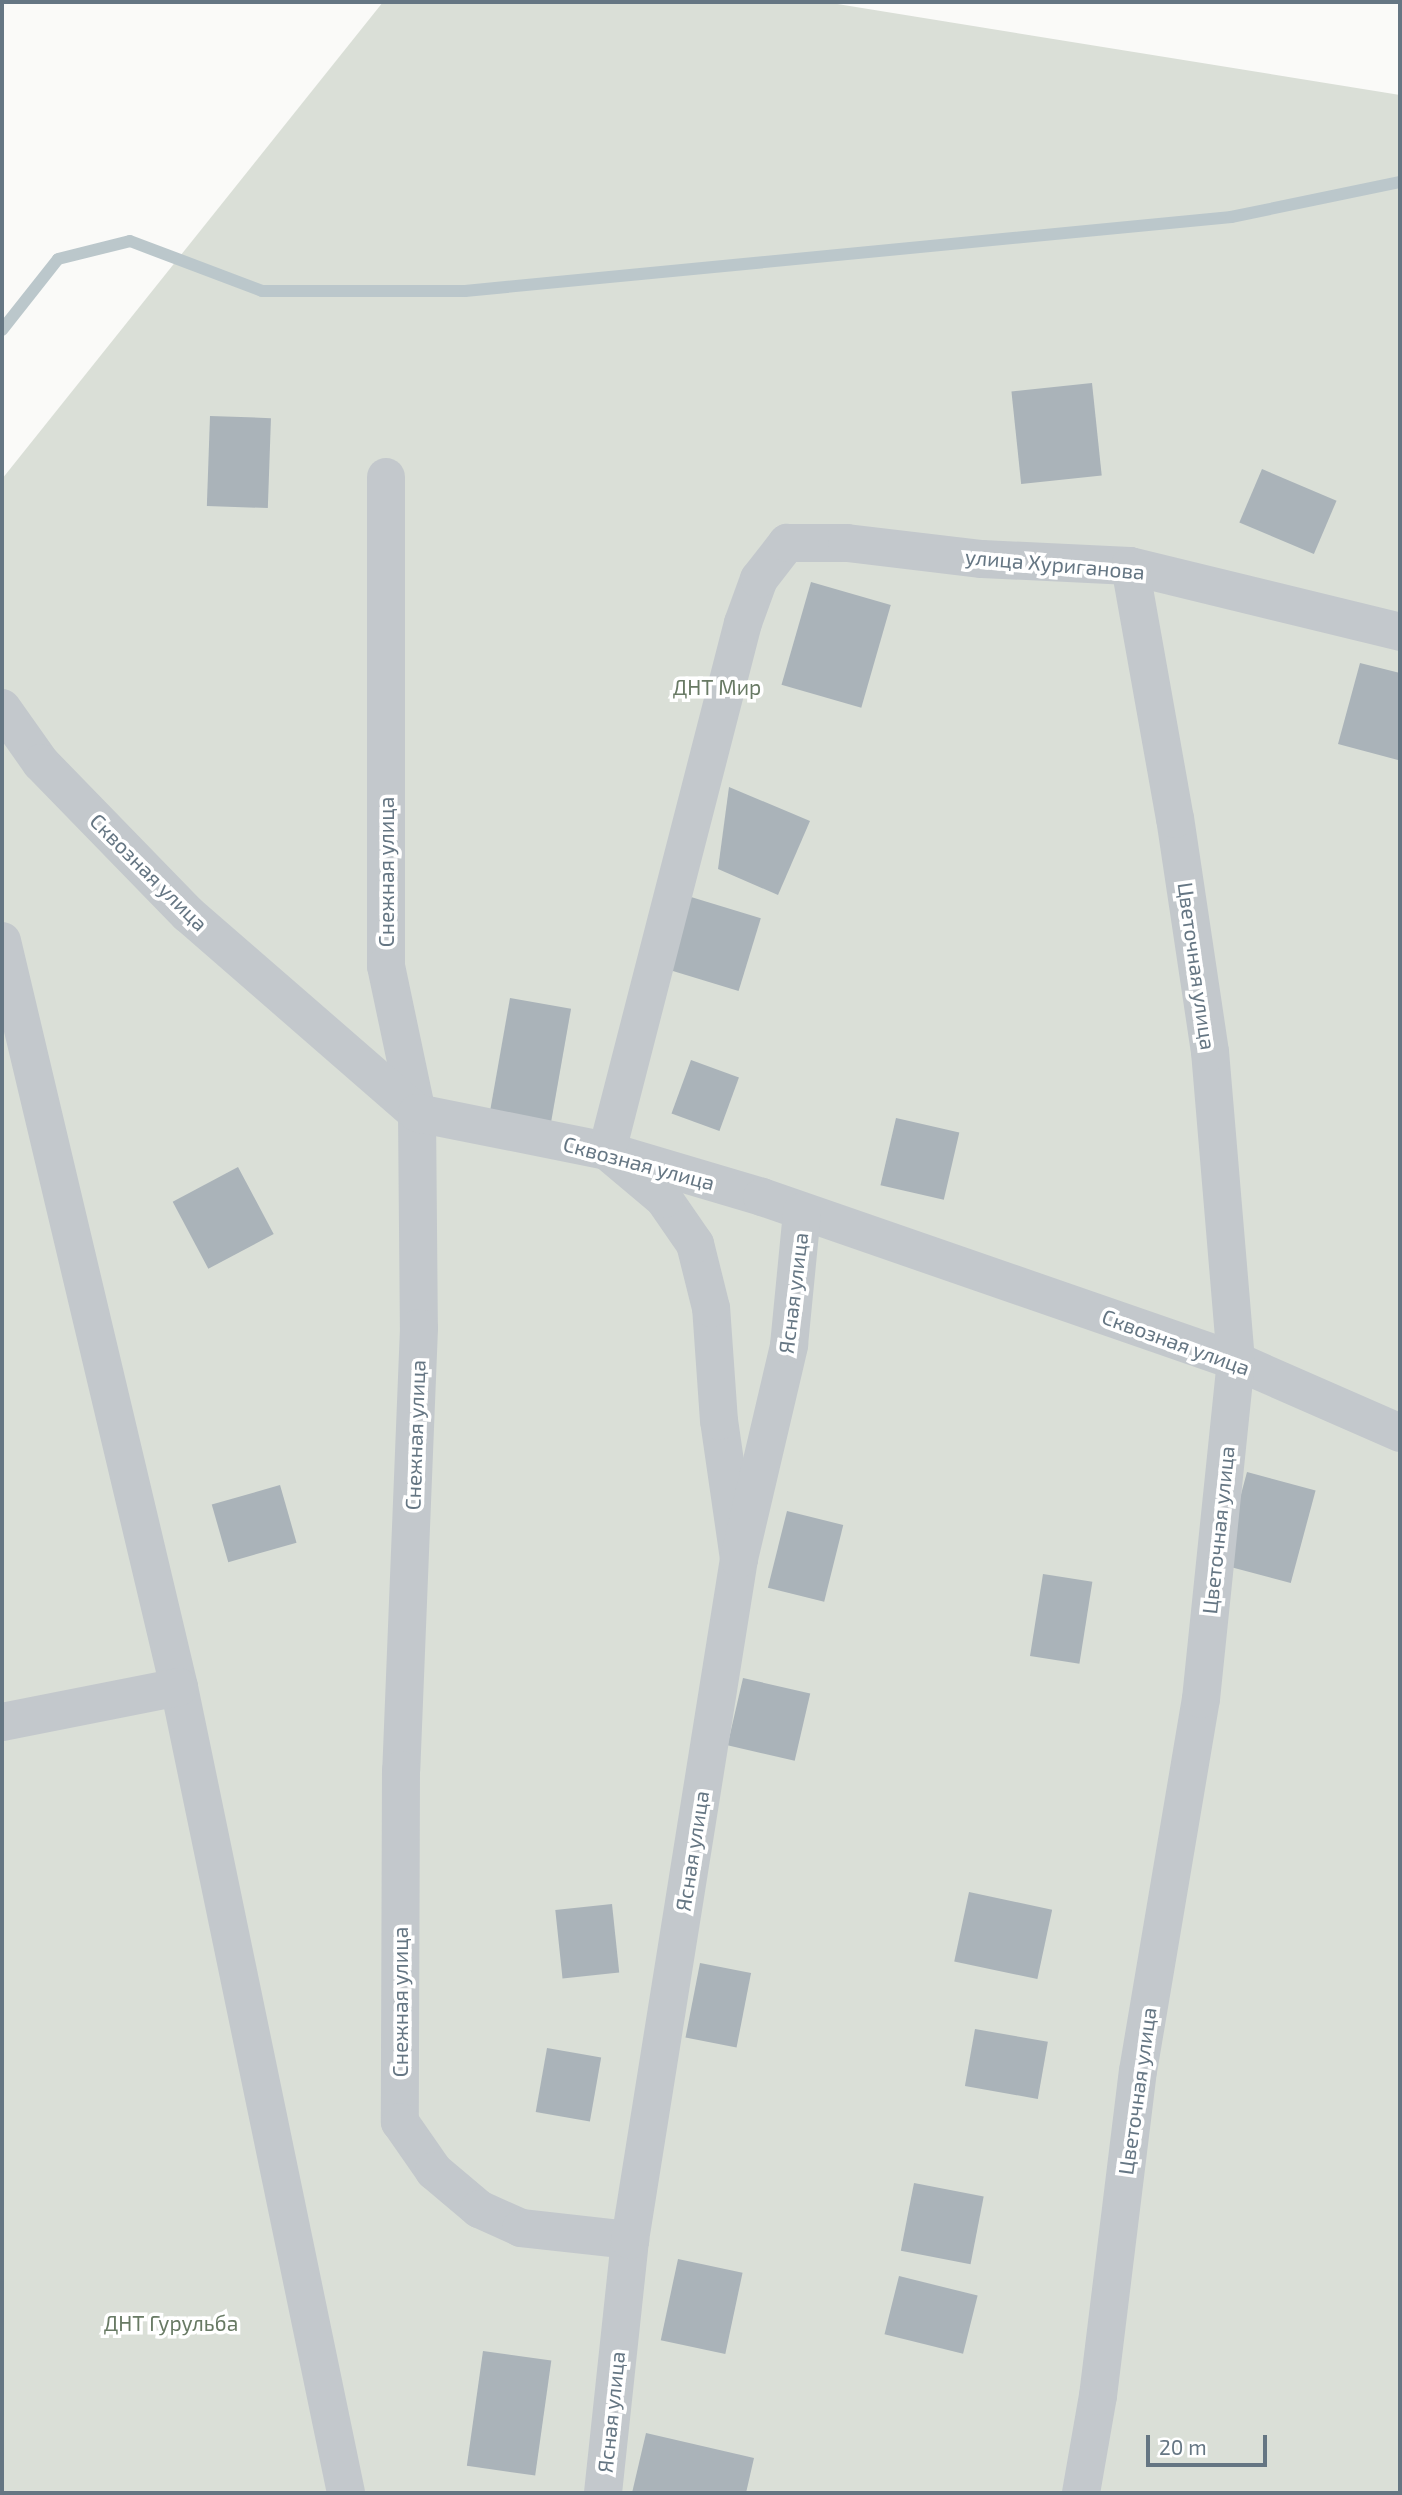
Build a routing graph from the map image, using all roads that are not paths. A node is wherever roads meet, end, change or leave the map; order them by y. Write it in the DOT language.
graph roads {
  1 [pos="386,478"];
  2 [pos="1130,566"];
  3 [pos="1400,632"];
  4 [pos="2,708"];
  5 [pos="2,941"];
  6 [pos="417,1113"];
  7 [pos="607,1151"];
  8 [pos="803,1212"];
  9 [pos="1236,1361"];
  10 [pos="1400,1433"];
  11 [pos="739,1559"];
  12 [pos="179,1687"];
  13 [pos="2,1723"];
  14 [pos="630,2239"];
  15 [pos="345,2493"];
  16 [pos="603,2493"];
  17 [pos="1081,2493"];
  1 -- 6 [label="street, Снежная улица"];
  2 -- 3 [label="street, улица Хуриганова"];
  2 -- 7 [label="street, улица Хуриганова"];
  2 -- 9 [label="street, Цветочная улица"];
  4 -- 6 [label="street, Сквозная улица"];
  5 -- 12 [label="street"];
  6 -- 7 [label="street, Сквозная улица"];
  6 -- 14 [label="street, Снежная улица"];
  7 -- 8 [label="street, Сквозная улица"];
  7 -- 11 [label="street"];
  8 -- 9 [label="street, Сквозная улица"];
  8 -- 11 [label="street, Ясная улица"];
  9 -- 10 [label="street, Сквозная улица"];
  9 -- 17 [label="street, Цветочная улица"];
  11 -- 14 [label="street, Ясная улица"];
  12 -- 13 [label="street"];
  12 -- 15 [label="street"];
  14 -- 16 [label="street, Ясная улица"];
}
